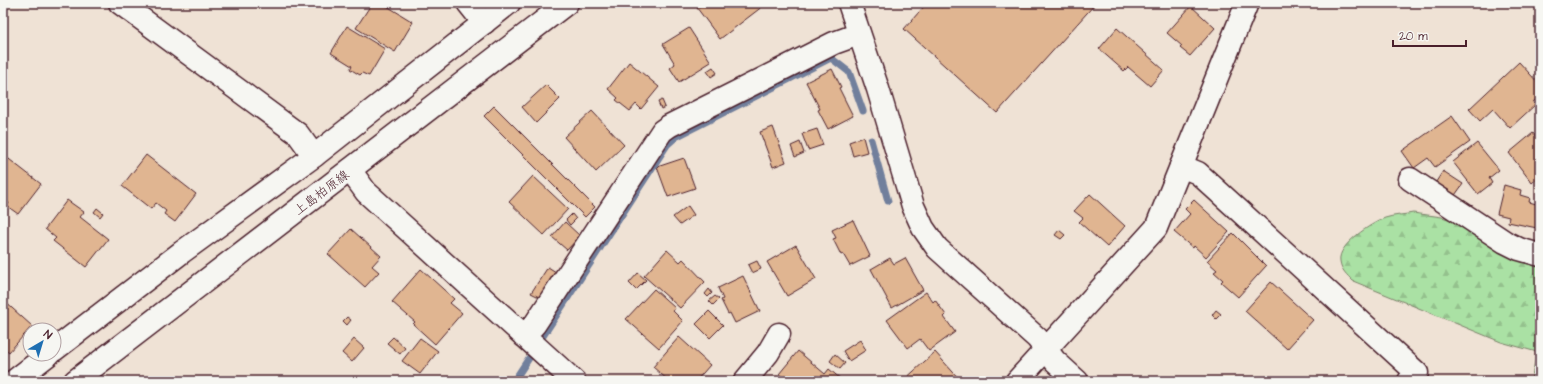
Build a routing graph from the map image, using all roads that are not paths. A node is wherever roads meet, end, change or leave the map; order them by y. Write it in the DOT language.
graph roads {
  1 [pos="120,3"];
  2 [pos="468,3"];
  3 [pos="509,3"];
  4 [pos="567,3"];
  5 [pos="849,3"];
  6 [pos="1247,3"];
  7 [pos="484,23"];
  8 [pos="859,34"];
  9 [pos="314,156"];
  10 [pos="1181,166"];
  11 [pos="350,170"];
  12 [pos="1410,178"];
  13 [pos="1540,255"];
  14 [pos="779,334"];
  15 [pos="524,336"];
  16 [pos="62,344"];
  17 [pos="1046,349"];
  18 [pos="39,362"];
  19 [pos="14,381"];
  20 [pos="75,381"];
  21 [pos="574,381"];
  22 [pos="745,381"];
  23 [pos="1017,381"];
  24 [pos="1077,381"];
  25 [pos="1409,381"];
  1 -- 9 [label="street"];
  2 -- 7 [label="street"];
  3 -- 7 [label="street"];
  4 -- 11 [label="street, 上島柏原線"];
  5 -- 8 [label="street"];
  6 -- 10 [label="street"];
  7 -- 9 [label="street"];
  8 -- 15 [label="street"];
  8 -- 17 [label="street"];
  9 -- 16 [label="street"];
  10 -- 17 [label="street"];
  10 -- 25 [label="street"];
  11 -- 15 [label="street"];
  11 -- 20 [label="street, 上島柏原線"];
  12 -- 13 [label="street"];
  14 -- 22 [label="street"];
  15 -- 21 [label="street"];
  17 -- 23 [label="street"];
  17 -- 24 [label="street"];
  18 -- 19 [label="street"];
}
